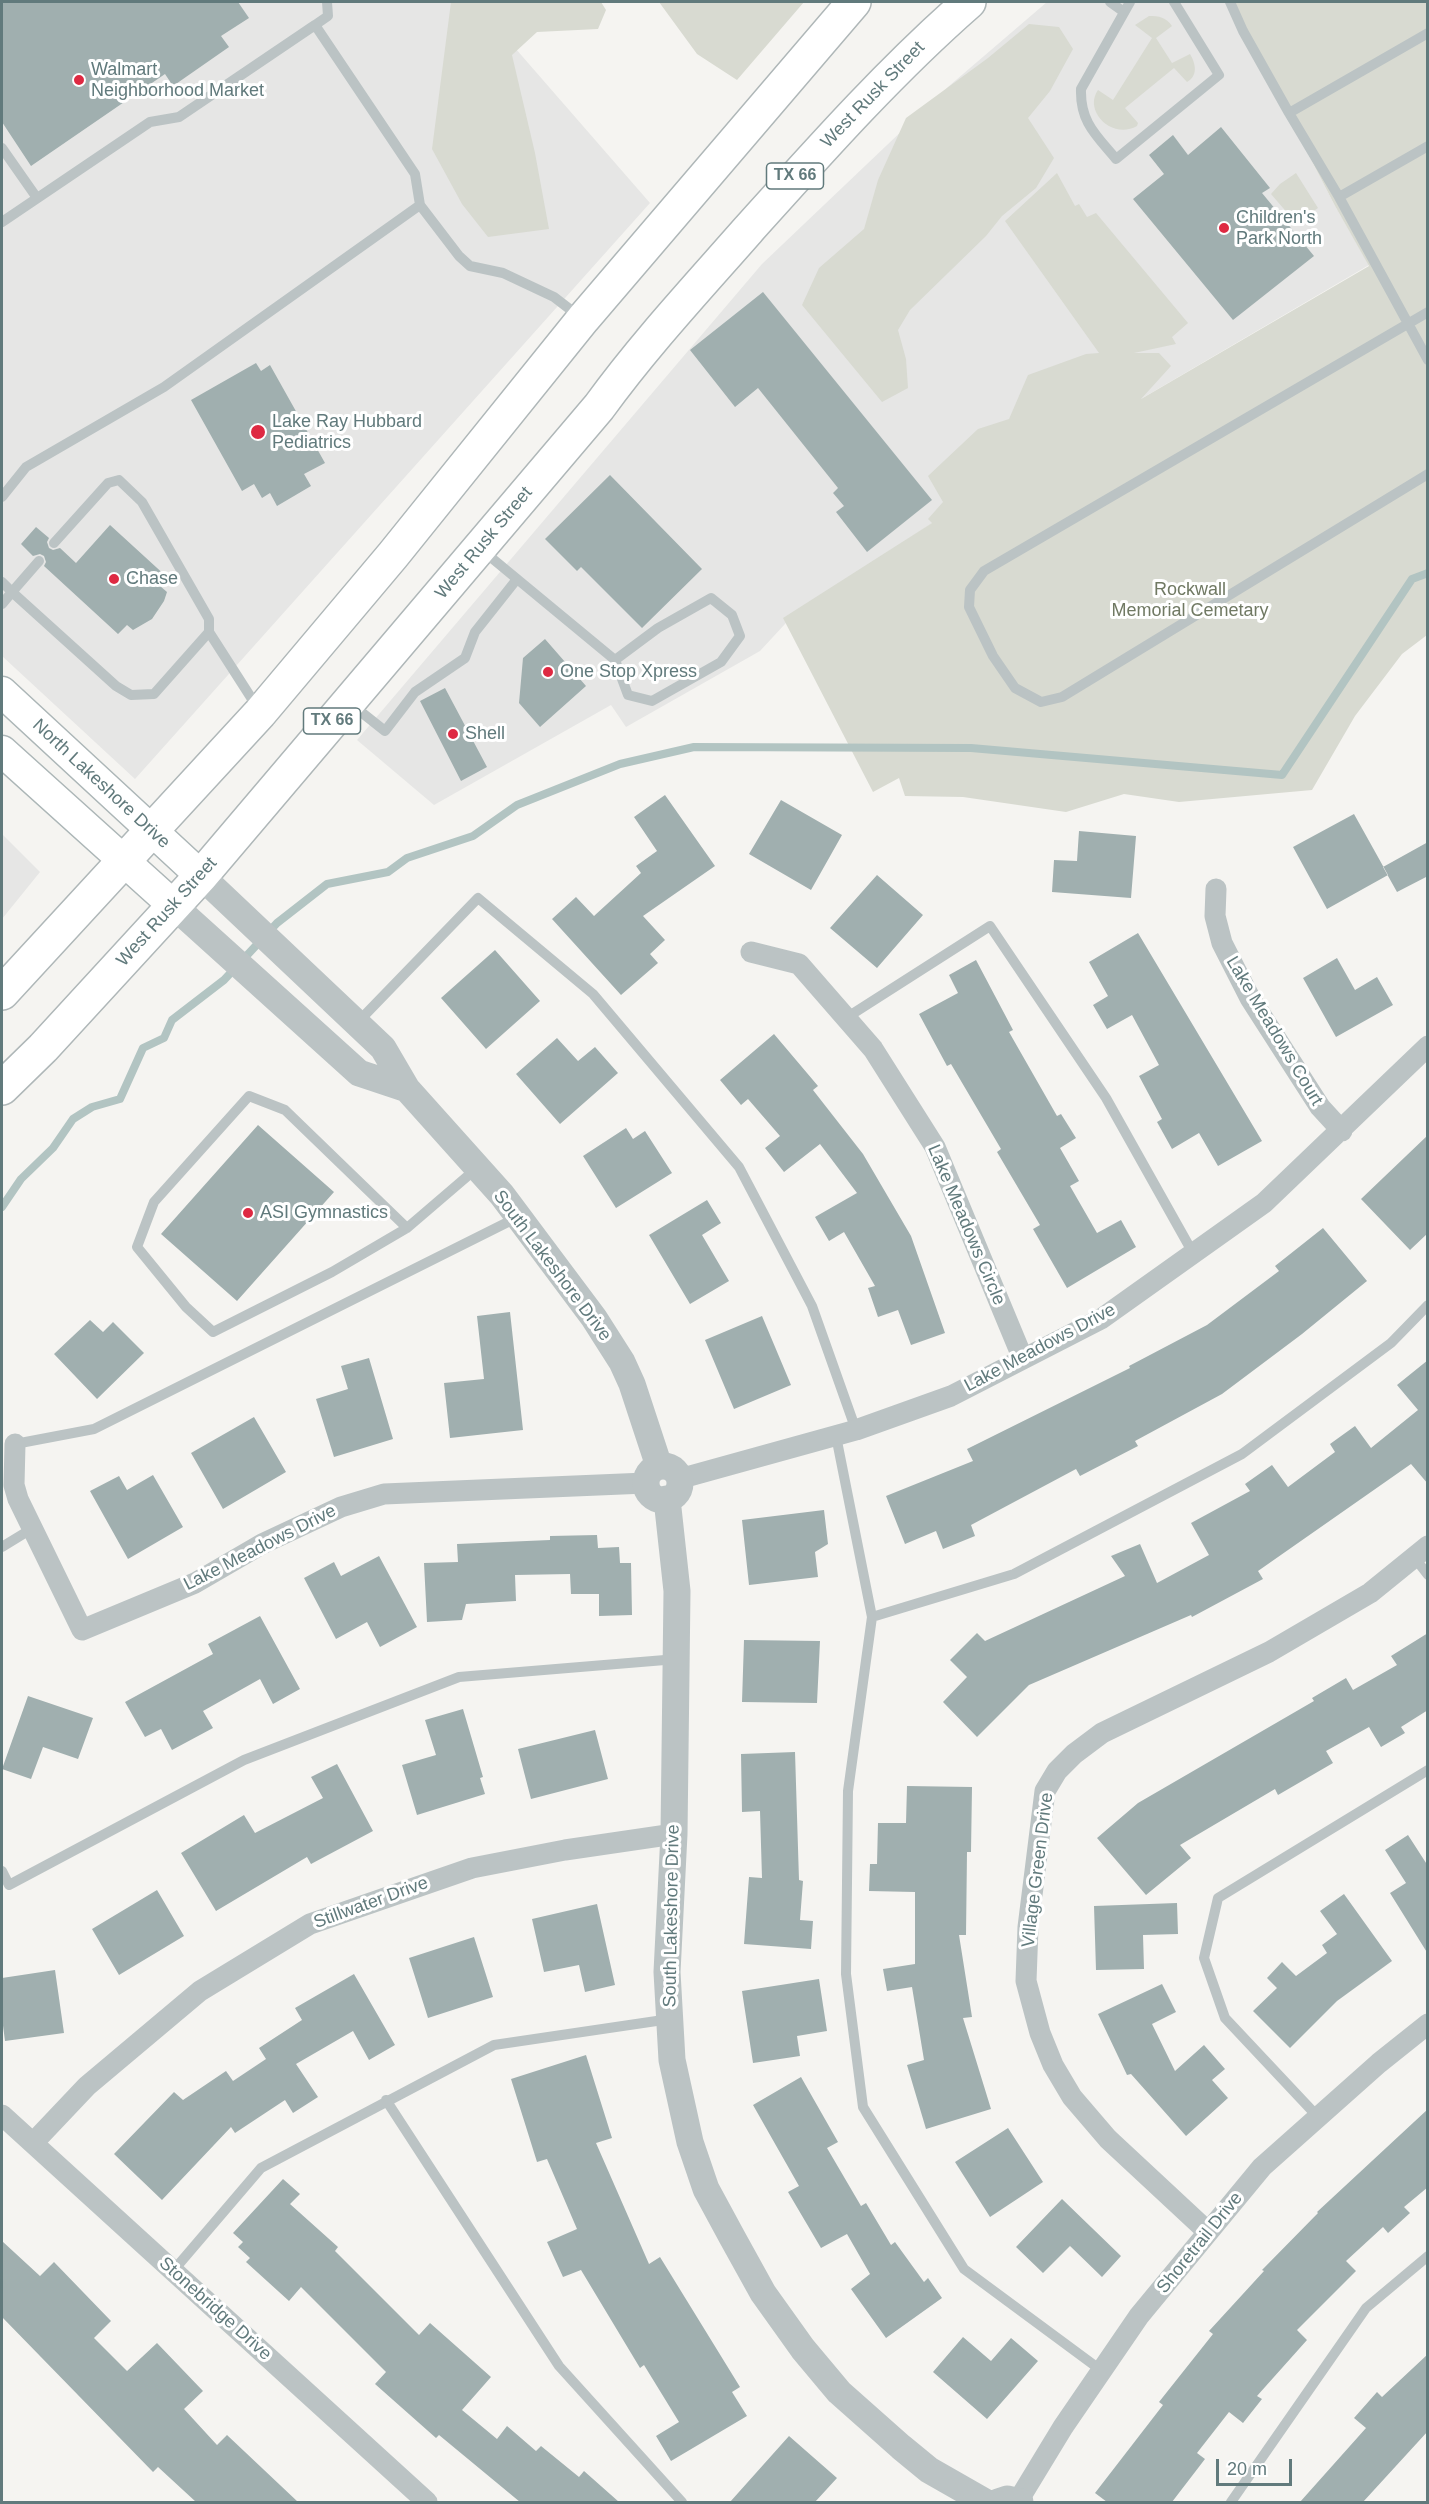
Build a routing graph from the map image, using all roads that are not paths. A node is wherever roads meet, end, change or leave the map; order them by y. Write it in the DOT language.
graph roads {
  1 [pos="327,2"];
  2 [pos="854,2"];
  3 [pos="969,2"];
  4 [pos="1110,2"];
  5 [pos="1130,2"];
  6 [pos="1174,2"];
  7 [pos="1230,2"];
  8 [pos="1124,12"];
  9 [pos="315,25"];
  10 [pos="1428,33"];
  11 [pos="1289,113"];
  12 [pos="1428,146"];
  13 [pos="2,148"];
  14 [pos="1339,197"];
  15 [pos="37,198"];
  16 [pos="420,206"];
  17 [pos="2,222"];
  18 [pos="1428,312"];
  19 [pos="583,319"];
  20 [pos="1407,324"];
  21 [pos="1428,360"];
  22 [pos="1428,474"];
  23 [pos="2,497"];
  24 [pos="54,543"];
  25 [pos="480,548"];
  26 [pos="39,561"];
  27 [pos="517,579"];
  28 [pos="2,582"];
  29 [pos="12,592"];
  30 [pos="2,604"];
  31 [pos="209,632"];
  32 [pos="615,660"];
  33 [pos="2,692"];
  34 [pos="349,702"];
  35 [pos="260,713"];
  36 [pos="2,751"];
  37 [pos="150,830"];
  38 [pos="122,861"];
  39 [pos="201,876"];
  40 [pos="1215,889"];
  41 [pos="174,906"];
  42 [pos="751,952"];
  43 [pos="2,993"];
  44 [pos="846,1018"];
  45 [pos="357,1023"];
  46 [pos="1428,1046"];
  47 [pos="2,1088"];
  48 [pos="407,1089"];
  49 [pos="1342,1131"];
  50 [pos="477,1167"];
  51 [pos="518,1217"];
  52 [pos="407,1228"];
  53 [pos="1193,1253"];
  54 [pos="1428,1305"];
  55 [pos="1023,1359"];
  56 [pos="846,1433"];
  57 [pos="15,1444"];
  58 [pos="663,1482"];
  59 [pos="33,1528"];
  60 [pos="2,1547"];
  61 [pos="1421,1551"];
  62 [pos="1428,1575"];
  63 [pos="872,1617"];
  64 [pos="677,1659"];
  65 [pos="1428,1770"];
  66 [pos="674,1834"];
  67 [pos="2,1871"];
  68 [pos="670,2019"];
  69 [pos="1428,2024"];
  70 [pos="386,2100"];
  71 [pos="2,2115"];
  72 [pos="1318,2117"];
  73 [pos="33,2143"];
  74 [pos="1209,2232"];
  75 [pos="1428,2256"];
  76 [pos="173,2271"];
  77 [pos="1102,2371"];
  78 [pos="427,2502"];
  79 [pos="682,2502"];
  80 [pos="985,2502"];
  81 [pos="1012,2502"];
  82 [pos="1231,2502"];
  1 -- 9 [label="lane"];
  2 -- 19 [label="main road"];
  3 -- 25 [label="main road, West Rusk Street / TX 66"];
  4 -- 8 [label="lane"];
  5 -- 8 [label="lane"];
  6 -- 8 [label="lane"];
  7 -- 11 [label="lane"];
  9 -- 15 [label="lane"];
  9 -- 16 [label="lane"];
  10 -- 11 [label="lane"];
  11 -- 14 [label="lane"];
  12 -- 14 [label="lane"];
  13 -- 15 [label="lane"];
  14 -- 20 [label="lane"];
  15 -- 17 [label="lane"];
  16 -- 19 [label="lane"];
  16 -- 23 [label="lane"];
  18 -- 20 [label="lane"];
  19 -- 35 [label="main road"];
  20 -- 21 [label="lane"];
  20 -- 22 [label="lane"];
  24 -- 31 [label="lane"];
  25 -- 27 [label="lane"];
  25 -- 34 [label="main road, West Rusk Street / TX 66"];
  26 -- 29 [label="lane"];
  27 -- 32 [label="lane"];
  27 -- 34 [label="lane"];
  28 -- 29 [label="lane"];
  29 -- 30 [label="lane"];
  29 -- 31 [label="lane"];
  31 -- 35 [label="lane"];
  32 -- 32 [label="lane"];
  33 -- 37 [label="main road, North Lakeshore Drive"];
  34 -- 39 [label="main road, West Rusk Street / TX 66"];
  35 -- 37 [label="main road"];
  36 -- 38 [label="main road"];
  37 -- 38 [label="main road"];
  37 -- 39 [label="main road, North Lakeshore Drive"];
  38 -- 41 [label="main road"];
  38 -- 43 [label="main road"];
  39 -- 41 [label="main road, West Rusk Street / TX 66"];
  39 -- 45 [label="street, South Lakeshore Drive"];
  40 -- 49 [label="street, Lake Meadows Court"];
  41 -- 47 [label="main road, West Rusk Street / TX 66"];
  41 -- 48 [label="street, South Lakeshore Drive"];
  42 -- 44 [label="street, Lake Meadows Circle"];
  44 -- 53 [label="lane"];
  44 -- 55 [label="street, Lake Meadows Circle"];
  45 -- 48 [label="street, South Lakeshore Drive"];
  45 -- 56 [label="lane"];
  46 -- 49 [label="street, Lake Meadows Drive"];
  48 -- 50 [label="street, South Lakeshore Drive"];
  49 -- 53 [label="street, Lake Meadows Drive"];
  50 -- 51 [label="street, South Lakeshore Drive"];
  50 -- 52 [label="lane"];
  51 -- 57 [label="lane"];
  51 -- 58 [label="street, South Lakeshore Drive"];
  52 -- 52 [label="lane"];
  53 -- 55 [label="street, Lake Meadows Drive"];
  54 -- 63 [label="lane"];
  55 -- 56 [label="street, Lake Meadows Drive"];
  56 -- 58 [label="street, Lake Meadows Drive"];
  56 -- 63 [label="lane"];
  57 -- 59 [label="street, Lake Meadows Drive"];
  58 -- 59 [label="street, Lake Meadows Drive"];
  58 -- 64 [label="street, South Lakeshore Drive"];
  59 -- 60 [label="lane"];
  61 -- 62 [label="lane"];
  61 -- 74 [label="street, Village Green Drive"];
  63 -- 77 [label="lane"];
  64 -- 66 [label="street, South Lakeshore Drive"];
  64 -- 67 [label="lane"];
  65 -- 72 [label="lane"];
  66 -- 68 [label="street, South Lakeshore Drive"];
  66 -- 73 [label="street, Stillwater Drive"];
  68 -- 70 [label="lane"];
  68 -- 80 [label="street, South Lakeshore Drive"];
  69 -- 72 [label="street, Shoretrail Drive"];
  70 -- 76 [label="lane"];
  70 -- 79 [label="lane"];
  71 -- 73 [label="street, Stonebridge Drive"];
  72 -- 74 [label="street, Shoretrail Drive"];
  73 -- 76 [label="street, Stonebridge Drive"];
  74 -- 77 [label="street, Shoretrail Drive"];
  75 -- 82 [label="lane"];
  76 -- 78 [label="street, Stonebridge Drive"];
  77 -- 81 [label="street, Shoretrail Drive"];
}
